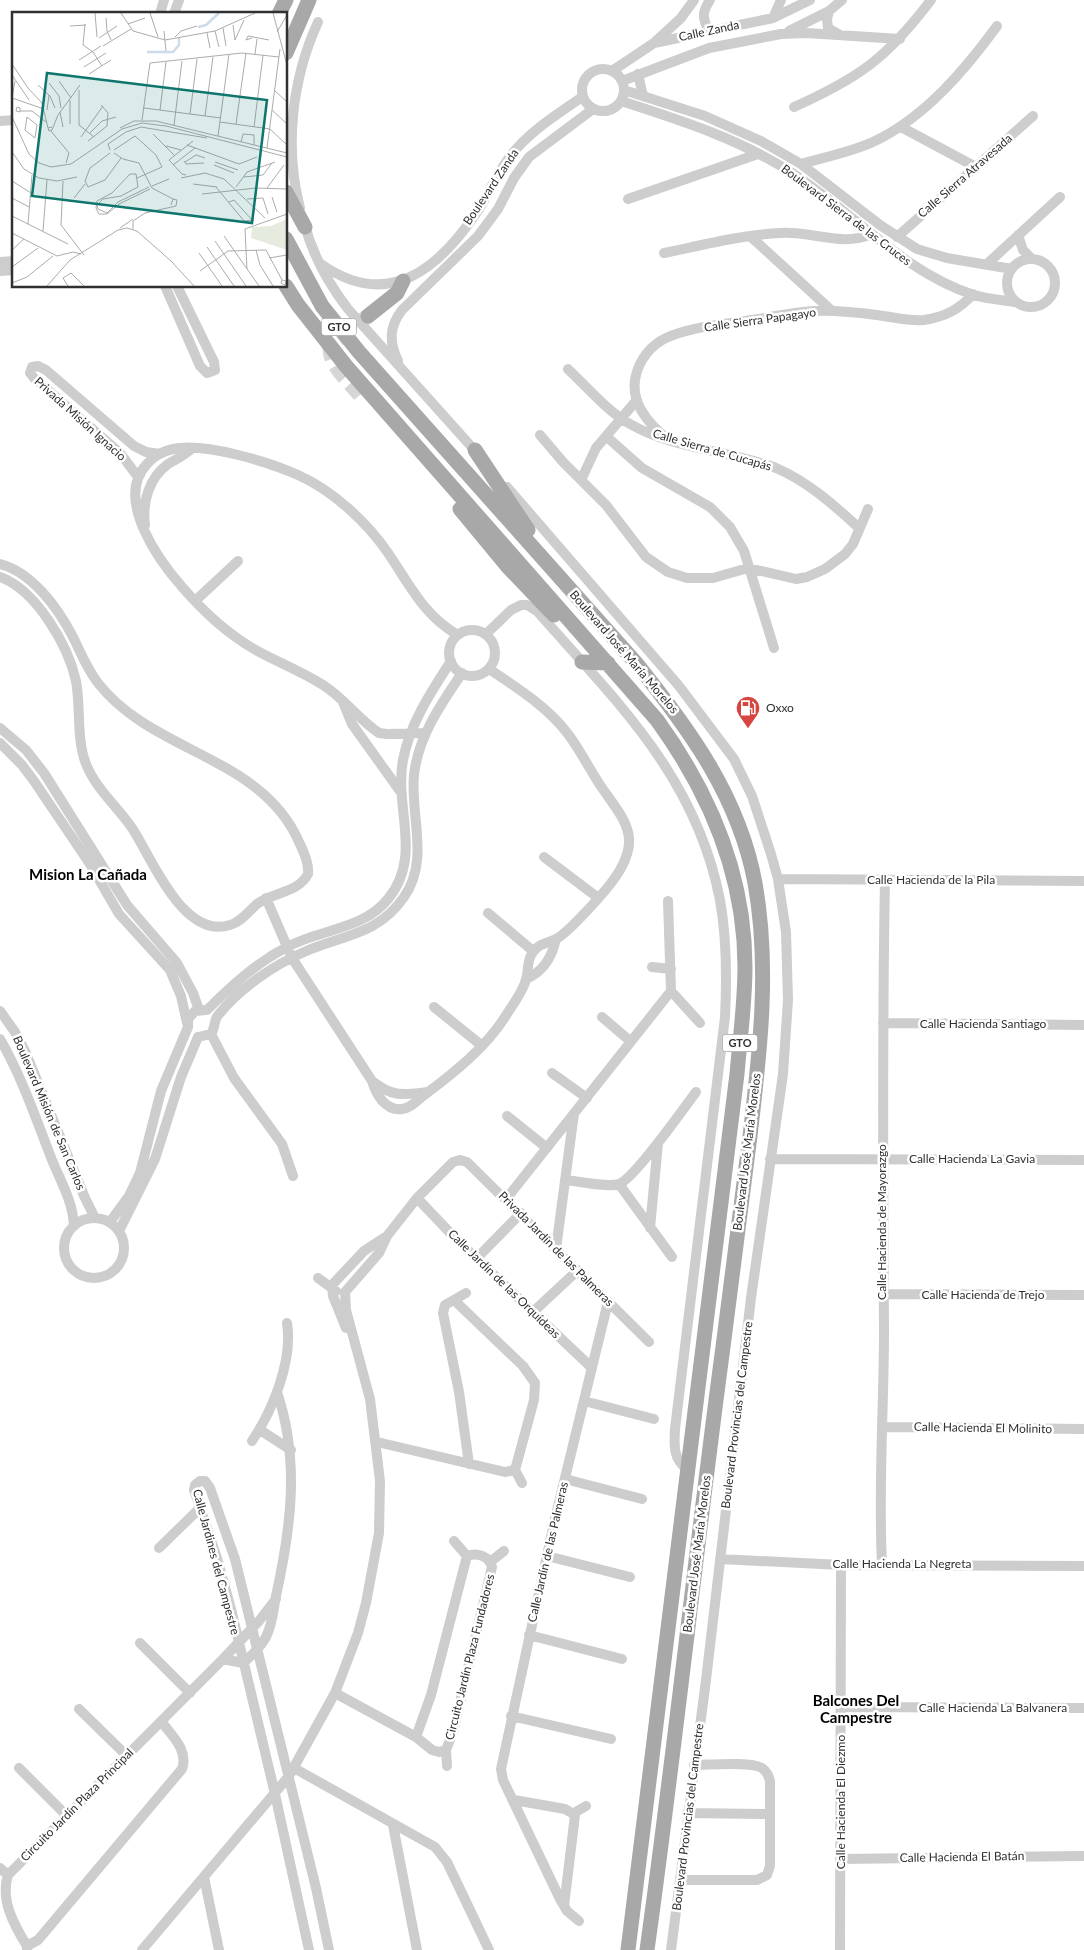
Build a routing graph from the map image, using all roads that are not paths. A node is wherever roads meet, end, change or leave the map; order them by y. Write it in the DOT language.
graph roads {
  1 [pos="179,0"];
  2 [pos="286,0"];
  3 [pos="310,0"];
  4 [pos="710,0"];
  5 [pos="781,0"];
  6 [pos="810,0"];
  7 [pos="842,0"];
  8 [pos="931,0"];
  9 [pos="689,2"];
  10 [pos="829,11"];
  11 [pos="175,12"];
  12 [pos="280,12"];
  13 [pos="773,18"];
  14 [pos="318,22"];
  15 [pos="998,26"];
  16 [pos="709,31"];
  17 [pos="781,34"];
  18 [pos="845,36"];
  19 [pos="900,39"];
  20 [pos="654,43"];
  21 [pos="288,49"];
  22 [pos="612,71"];
  23 [pos="638,74"];
  24 [pos="623,85"];
  25 [pos="643,96"];
  26 [pos="582,97"];
  27 [pos="621,101"];
  28 [pos="794,108"];
  29 [pos="593,109"];
  30 [pos="1033,116"];
  31 [pos="901,127"];
  32 [pos="758,154"];
  33 [pos="801,164"];
  34 [pos="974,166"];
  35 [pos="288,196"];
  36 [pos="1060,197"];
  37 [pos="628,199"];
  38 [pos="305,227"];
  39 [pos="872,234"];
  40 [pos="1018,235"];
  41 [pos="750,236"];
  42 [pos="897,237"];
  43 [pos="288,243"];
  44 [pos="664,253"];
  45 [pos="1032,259"];
  46 [pos="318,262"];
  47 [pos="987,264"];
  48 [pos="422,269"];
  49 [pos="1012,269"];
  50 [pos="403,281"];
  51 [pos="433,281"];
  52 [pos="166,288"];
  53 [pos="178,288"];
  54 [pos="287,288"];
  55 [pos="973,294"];
  56 [pos="1015,302"];
  57 [pos="832,311"];
  58 [pos="368,316"];
  59 [pos="568,369"];
  60 [pos="403,371"];
  61 [pos="360,395"];
  62 [pos="636,401"];
  63 [pos="622,419"];
  64 [pos="540,435"];
  65 [pos="607,437"];
  66 [pos="667,439"];
  67 [pos="191,449"];
  68 [pos="475,450"];
  69 [pos="160,454"];
  70 [pos="138,477"];
  71 [pos="581,480"];
  72 [pos="868,510"];
  73 [pos="859,528"];
  74 [pos="145,531"];
  75 [pos="238,560"];
  76 [pos="0,564"];
  77 [pos="748,568"];
  78 [pos="0,577"];
  79 [pos="564,583"];
  80 [pos="196,601"];
  81 [pos="572,623"];
  82 [pos="486,634"];
  83 [pos="458,635"];
  84 [pos="774,648"];
  85 [pos="451,661"];
  86 [pos="582,662"];
  87 [pos="608,664"];
  88 [pos="489,669"];
  89 [pos="462,674"];
  90 [pos="434,687"];
  91 [pos="446,697"];
  92 [pos="343,702"];
  93 [pos="0,728"];
  94 [pos="410,733"];
  95 [pos="426,733"];
  96 [pos="0,743"];
  97 [pos="400,792"];
  98 [pos="544,857"];
  99 [pos="405,866"];
  100 [pos="416,869"];
  101 [pos="778,879"];
  102 [pos="885,880"];
  103 [pos="1084,881"];
  104 [pos="266,898"];
  105 [pos="597,898"];
  106 [pos="668,901"];
  107 [pos="488,913"];
  108 [pos="556,939"];
  109 [pos="287,947"];
  110 [pos="534,951"];
  111 [pos="292,958"];
  112 [pos="652,966"];
  113 [pos="671,970"];
  114 [pos="526,979"];
  115 [pos="671,991"];
  116 [pos="434,1007"];
  117 [pos="0,1010"];
  118 [pos="203,1010"];
  119 [pos="602,1017"];
  120 [pos="214,1019"];
  121 [pos="700,1023"];
  122 [pos="883,1023"];
  123 [pos="187,1025"];
  124 [pos="1084,1025"];
  125 [pos="211,1034"];
  126 [pos="198,1037"];
  127 [pos="0,1039"];
  128 [pos="630,1041"];
  129 [pos="481,1045"];
  130 [pos="552,1073"];
  131 [pos="372,1080"];
  132 [pos="161,1091"];
  133 [pos="427,1092"];
  134 [pos="696,1092"];
  135 [pos="175,1097"];
  136 [pos="586,1098"];
  137 [pos="574,1113"];
  138 [pos="507,1116"];
  139 [pos="153,1127"];
  140 [pos="164,1132"];
  141 [pos="658,1143"];
  142 [pos="547,1148"];
  143 [pos="770,1159"];
  144 [pos="882,1159"];
  145 [pos="1084,1160"];
  146 [pos="294,1176"];
  147 [pos="565,1180"];
  148 [pos="619,1184"];
  149 [pos="417,1198"];
  150 [pos="507,1198"];
  151 [pos="521,1213"];
  152 [pos="95,1218"];
  153 [pos="110,1222"];
  154 [pos="74,1226"];
  155 [pos="650,1228"];
  156 [pos="119,1230"];
  157 [pos="388,1236"];
  158 [pos="556,1249"];
  159 [pos="672,1257"];
  160 [pos="477,1258"];
  161 [pos="578,1270"];
  162 [pos="318,1278"];
  163 [pos="331,1288"];
  164 [pos="466,1293"];
  165 [pos="883,1294"];
  166 [pos="1084,1295"];
  167 [pos="344,1296"];
  168 [pos="455,1301"];
  169 [pos="608,1302"];
  170 [pos="533,1312"];
  171 [pos="287,1323"];
  172 [pos="355,1341"];
  173 [pos="649,1342"];
  174 [pos="592,1368"];
  175 [pos="277,1392"];
  176 [pos="584,1401"];
  177 [pos="654,1419"];
  178 [pos="882,1427"];
  179 [pos="1084,1429"];
  180 [pos="260,1430"];
  181 [pos="252,1441"];
  182 [pos="377,1442"];
  183 [pos="291,1450"];
  184 [pos="469,1464"];
  185 [pos="687,1469"];
  186 [pos="516,1470"];
  187 [pos="565,1479"];
  188 [pos="522,1483"];
  189 [pos="642,1499"];
  190 [pos="200,1508"];
  191 [pos="454,1541"];
  192 [pos="159,1548"];
  193 [pos="504,1551"];
  194 [pos="467,1556"];
  195 [pos="547,1556"];
  196 [pos="720,1559"];
  197 [pos="490,1562"];
  198 [pos="841,1564"];
  199 [pos="882,1564"];
  200 [pos="1084,1566"];
  201 [pos="630,1577"];
  202 [pos="276,1599"];
  203 [pos="246,1606"];
  204 [pos="231,1609"];
  205 [pos="251,1630"];
  206 [pos="529,1635"];
  207 [pos="140,1643"];
  208 [pos="238,1643"];
  209 [pos="258,1650"];
  210 [pos="223,1659"];
  211 [pos="622,1659"];
  212 [pos="243,1662"];
  213 [pos="190,1692"];
  214 [pos="335,1693"];
  215 [pos="842,1707"];
  216 [pos="1084,1708"];
  217 [pos="79,1709"];
  218 [pos="511,1716"];
  219 [pos="161,1720"];
  220 [pos="416,1737"];
  221 [pos="610,1739"];
  222 [pos="446,1750"];
  223 [pos="126,1755"];
  224 [pos="694,1765"];
  225 [pos="447,1766"];
  226 [pos="19,1768"];
  227 [pos="291,1772"];
  228 [pos="275,1794"];
  229 [pos="514,1800"];
  230 [pos="586,1806"];
  231 [pos="574,1813"];
  232 [pos="687,1813"];
  233 [pos="769,1814"];
  234 [pos="68,1816"];
  235 [pos="393,1825"];
  236 [pos="1084,1856"];
  237 [pos="841,1859"];
  238 [pos="4,1872"];
  239 [pos="204,1877"];
  240 [pos="680,1880"];
  241 [pos="564,1907"];
  242 [pos="579,1921"];
  243 [pos="27,1948"];
  244 [pos="142,1950"];
  245 [pos="219,1950"];
  246 [pos="309,1950"];
  247 [pos="329,1950"];
  248 [pos="416,1950"];
  249 [pos="489,1950"];
  250 [pos="628,1950"];
  251 [pos="647,1950"];
  252 [pos="672,1950"];
  253 [pos="840,1950"];
  1 -- 11 [label="street"];
  2 -- 12 [label="main road"];
  3 -- 21 [label="main road"];
  4 -- 16 [label="street"];
  5 -- 13 [label="street"];
  6 -- 13 [label="street, Calle Zanda"];
  7 -- 10 [label="street"];
  8 -- 19 [label="street"];
  9 -- 20 [label="street"];
  10 -- 17 [label="street"];
  10 -- 18 [label="street"];
  13 -- 16 [label="street, Calle Zanda"];
  14 -- 38 [label="street, Boulevard Provincias del Campestre"];
  15 -- 31 [label="street"];
  16 -- 20 [label="street, Calle Zanda"];
  17 -- 18 [label="street"];
  17 -- 23 [label="street"];
  18 -- 19 [label="street"];
  19 -- 28 [label="street"];
  20 -- 22 [label="street, Calle Zanda"];
  22 -- 24 [label="street"];
  22 -- 26 [label="street, Calle Zanda"];
  23 -- 24 [label="street"];
  23 -- 25 [label="street"];
  24 -- 25 [label="street, Boulevard Sierra de las Cruces"];
  24 -- 27 [label="street"];
  25 -- 33 [label="street, Boulevard Sierra de las Cruces"];
  26 -- 29 [label="street"];
  26 -- 48 [label="street, Boulevard Zanda"];
  27 -- 29 [label="street"];
  27 -- 32 [label="street, Boulevard Sierra de las Cruces"];
  29 -- 51 [label="street, Boulevard Zanda"];
  30 -- 34 [label="street, Calle Sierra Atravesada"];
  31 -- 33 [label="street"];
  31 -- 34 [label="street"];
  32 -- 37 [label="street"];
  32 -- 39 [label="street, Boulevard Sierra de las Cruces"];
  33 -- 42 [label="street, Boulevard Sierra de las Cruces"];
  34 -- 42 [label="street, Calle Sierra Atravesada"];
  35 -- 38 [label="main road"];
  36 -- 40 [label="street"];
  38 -- 46 [label="street, Boulevard Provincias del Campestre"];
  39 -- 41 [label="street"];
  39 -- 55 [label="street, Boulevard Sierra de las Cruces"];
  40 -- 45 [label="street"];
  40 -- 47 [label="street"];
  41 -- 44 [label="street"];
  41 -- 57 [label="street"];
  42 -- 47 [label="street, Boulevard Sierra de las Cruces"];
  43 -- 79 [label="main road, Boulevard José María Morelos / GTO"];
  45 -- 49 [label="street"];
  45 -- 56 [label="street, Boulevard Sierra de las Cruces"];
  46 -- 50 [label="street, Boulevard Zanda"];
  46 -- 60 [label="street, Boulevard Provincias del Campestre"];
  47 -- 49 [label="street, Boulevard Sierra de las Cruces"];
  48 -- 50 [label="street, Boulevard Zanda"];
  48 -- 51 [label="street"];
  49 -- 56 [label="street"];
  50 -- 58 [label="main road"];
  51 -- 60 [label="street, Boulevard Zanda"];
  52 -- 53 [label="street"];
  54 -- 81 [label="main road, Boulevard José María Morelos / GTO"];
  55 -- 56 [label="street, Boulevard Sierra de las Cruces"];
  55 -- 57 [label="street, Calle Sierra Papagayo"];
  57 -- 62 [label="street, Calle Sierra Papagayo"];
  59 -- 63 [label="street, Calle Sierra de Cucapás"];
  60 -- 68 [label="street, Boulevard Provincias del Campestre"];
  61 -- 81 [label="main road"];
  62 -- 63 [label="street"];
  62 -- 66 [label="street"];
  63 -- 65 [label="street"];
  63 -- 66 [label="street, Calle Sierra de Cucapás"];
  64 -- 71 [label="street"];
  65 -- 71 [label="street"];
  65 -- 77 [label="street"];
  66 -- 73 [label="street, Calle Sierra de Cucapás"];
  67 -- 69 [label="street"];
  67 -- 74 [label="street"];
  67 -- 83 [label="street"];
  68 -- 79 [label="main road"];
  68 -- 101 [label="street, Boulevard Provincias del Campestre"];
  69 -- 70 [label="street"];
  69 -- 70 [label="street, Privada Misión Ignacio"];
  70 -- 74 [label="street"];
  71 -- 77 [label="street"];
  72 -- 73 [label="street"];
  73 -- 77 [label="street"];
  74 -- 80 [label="street"];
  75 -- 80 [label="street"];
  76 -- 104 [label="street"];
  77 -- 84 [label="street"];
  78 -- 104 [label="street"];
  79 -- 251 [label="main road, Boulevard José María Morelos / GTO"];
  80 -- 92 [label="street"];
  81 -- 87 [label="main road, Boulevard José María Morelos / GTO"];
  82 -- 83 [label="street"];
  82 -- 86 [label="street"];
  82 -- 88 [label="street"];
  83 -- 85 [label="street"];
  85 -- 89 [label="street"];
  85 -- 90 [label="street"];
  86 -- 87 [label="main road"];
  86 -- 185 [label="street"];
  87 -- 185 [label="main road, Boulevard José María Morelos / GTO"];
  88 -- 89 [label="street"];
  88 -- 105 [label="street"];
  89 -- 91 [label="street"];
  90 -- 91 [label="street"];
  90 -- 94 [label="street"];
  91 -- 95 [label="street"];
  92 -- 94 [label="street"];
  92 -- 97 [label="street"];
  93 -- 118 [label="street"];
  94 -- 95 [label="street"];
  94 -- 97 [label="street"];
  95 -- 100 [label="street"];
  96 -- 123 [label="street"];
  97 -- 99 [label="street"];
  98 -- 105 [label="street"];
  99 -- 100 [label="street"];
  99 -- 109 [label="street"];
  100 -- 111 [label="street"];
  101 -- 102 [label="street, Calle Hacienda de la Pila"];
  101 -- 143 [label="street, Boulevard Provincias del Campestre"];
  102 -- 103 [label="street, Calle Hacienda de la Pila"];
  102 -- 122 [label="street, Calle Hacienda de Mayorazgo"];
  104 -- 109 [label="street"];
  105 -- 108 [label="street"];
  106 -- 113 [label="street"];
  107 -- 110 [label="street"];
  108 -- 110 [label="street"];
  108 -- 114 [label="street"];
  109 -- 111 [label="street"];
  109 -- 118 [label="street"];
  110 -- 114 [label="street"];
  111 -- 120 [label="street"];
  111 -- 131 [label="street"];
  112 -- 113 [label="street"];
  113 -- 115 [label="street"];
  114 -- 129 [label="street"];
  115 -- 121 [label="street"];
  115 -- 128 [label="street"];
  116 -- 129 [label="street"];
  117 -- 152 [label="street, Boulevard Misión de San Carlos"];
  118 -- 120 [label="street"];
  118 -- 123 [label="street"];
  119 -- 128 [label="street"];
  120 -- 125 [label="street"];
  122 -- 124 [label="street, Calle Hacienda Santiago"];
  122 -- 144 [label="street, Calle Hacienda de Mayorazgo"];
  123 -- 126 [label="street"];
  123 -- 132 [label="street"];
  125 -- 126 [label="street"];
  125 -- 146 [label="street"];
  126 -- 135 [label="street"];
  127 -- 154 [label="street, Boulevard Misión de San Carlos"];
  128 -- 136 [label="street"];
  129 -- 133 [label="street"];
  130 -- 136 [label="street"];
  131 -- 133 [label="street"];
  131 -- 133 [label="street"];
  132 -- 135 [label="street"];
  132 -- 139 [label="street"];
  134 -- 141 [label="street"];
  135 -- 140 [label="street"];
  136 -- 137 [label="street"];
  137 -- 142 [label="street"];
  137 -- 147 [label="street"];
  138 -- 142 [label="street"];
  139 -- 140 [label="street"];
  139 -- 153 [label="street"];
  140 -- 156 [label="street"];
  141 -- 148 [label="street"];
  141 -- 155 [label="street"];
  142 -- 150 [label="street"];
  143 -- 144 [label="street, Calle Hacienda La Gavia"];
  143 -- 196 [label="street, Boulevard Provincias del Campestre"];
  144 -- 145 [label="street, Calle Hacienda La Gavia"];
  144 -- 165 [label="street, Calle Hacienda de Mayorazgo"];
  147 -- 148 [label="street"];
  147 -- 158 [label="street"];
  148 -- 155 [label="street"];
  149 -- 150 [label="street, Privada Jardín de las Palmeras"];
  149 -- 157 [label="street"];
  149 -- 160 [label="street, Calle Jardín de las Orquídeas"];
  150 -- 151 [label="street, Privada Jardín de las Palmeras"];
  151 -- 158 [label="street, Privada Jardín de las Palmeras"];
  151 -- 160 [label="street"];
  152 -- 153 [label="street"];
  152 -- 154 [label="street"];
  153 -- 156 [label="street"];
  154 -- 156 [label="street"];
  155 -- 159 [label="street"];
  157 -- 163 [label="street"];
  157 -- 167 [label="street"];
  158 -- 161 [label="street, Privada Jardín de las Palmeras"];
  160 -- 170 [label="street, Calle Jardín de las Orquídeas"];
  161 -- 169 [label="street, Privada Jardín de las Palmeras"];
  161 -- 170 [label="street"];
  162 -- 163 [label="street"];
  163 -- 167 [label="street"];
  163 -- 172 [label="street"];
  164 -- 168 [label="street"];
  165 -- 166 [label="street, Calle Hacienda de Trejo"];
  165 -- 178 [label="street, Calle Hacienda de Mayorazgo"];
  167 -- 172 [label="street"];
  168 -- 184 [label="street"];
  168 -- 186 [label="street"];
  169 -- 173 [label="street, Privada Jardín de las Palmeras"];
  169 -- 174 [label="street, Calle Jardín de las Palmeras"];
  170 -- 174 [label="street, Calle Jardín de las Orquídeas"];
  171 -- 175 [label="street"];
  172 -- 182 [label="street"];
  174 -- 176 [label="street, Calle Jardín de las Palmeras"];
  175 -- 180 [label="street"];
  175 -- 183 [label="street"];
  176 -- 177 [label="street"];
  176 -- 187 [label="street, Calle Jardín de las Palmeras"];
  178 -- 179 [label="street, Calle Hacienda El Molinito"];
  178 -- 199 [label="street, Calle Hacienda de Mayorazgo"];
  180 -- 181 [label="street"];
  180 -- 183 [label="street"];
  182 -- 184 [label="street"];
  182 -- 214 [label="street"];
  183 -- 202 [label="street"];
  184 -- 186 [label="street"];
  185 -- 250 [label="main road, Boulevard José María Morelos / GTO"];
  186 -- 188 [label="street"];
  187 -- 189 [label="street"];
  187 -- 195 [label="street, Calle Jardín de las Palmeras"];
  190 -- 192 [label="street"];
  190 -- 203 [label="street, Calle Jardines del Campestre"];
  190 -- 204 [label="street, Calle Jardines del Campestre"];
  191 -- 194 [label="street"];
  193 -- 197 [label="street"];
  194 -- 197 [label="street, Circuito Jardín Plaza Fundadores"];
  194 -- 220 [label="street"];
  195 -- 201 [label="street"];
  195 -- 206 [label="street, Calle Jardín de las Palmeras"];
  196 -- 198 [label="street, Calle Hacienda La Negreta"];
  196 -- 224 [label="street, Boulevard Provincias del Campestre"];
  197 -- 222 [label="street, Circuito Jardín Plaza Fundadores"];
  198 -- 199 [label="street, Calle Hacienda La Negreta"];
  198 -- 215 [label="street, Calle Hacienda El Diezmo"];
  199 -- 200 [label="street, Calle Hacienda La Negreta"];
  202 -- 205 [label="street, Circuito Jardín Plaza Principal"];
  202 -- 209 [label="street"];
  203 -- 204 [label="street"];
  203 -- 205 [label="street, Calle Jardines del Campestre"];
  204 -- 208 [label="street, Calle Jardines del Campestre"];
  205 -- 208 [label="street, Circuito Jardín Plaza Principal"];
  205 -- 209 [label="street, Calle Jardines del Campestre"];
  206 -- 211 [label="street"];
  206 -- 218 [label="street, Calle Jardín de las Palmeras"];
  207 -- 213 [label="street"];
  208 -- 210 [label="street, Circuito Jardín Plaza Principal"];
  208 -- 212 [label="street, Calle Jardines del Campestre"];
  209 -- 212 [label="street"];
  209 -- 227 [label="street, Calle Jardines del Campestre"];
  210 -- 212 [label="street"];
  210 -- 213 [label="street, Circuito Jardín Plaza Principal"];
  212 -- 228 [label="street, Calle Jardines del Campestre"];
  213 -- 219 [label="street, Circuito Jardín Plaza Principal"];
  214 -- 220 [label="street, Circuito Jardín Plaza Fundadores"];
  214 -- 227 [label="street"];
  215 -- 216 [label="street, Calle Hacienda La Balvanera"];
  215 -- 237 [label="street, Calle Hacienda El Diezmo"];
  217 -- 223 [label="street"];
  218 -- 221 [label="street"];
  218 -- 229 [label="street, Calle Jardín de las Palmeras"];
  219 -- 223 [label="street, Circuito Jardín Plaza Principal"];
  219 -- 243 [label="street, Circuito Jardín Plaza Principal"];
  220 -- 222 [label="street, Circuito Jardín Plaza Fundadores"];
  222 -- 225 [label="street"];
  223 -- 234 [label="street, Circuito Jardín Plaza Principal"];
  224 -- 232 [label="street, Boulevard Provincias del Campestre"];
  224 -- 233 [label="street"];
  226 -- 234 [label="street"];
  227 -- 228 [label="street"];
  227 -- 235 [label="street"];
  227 -- 247 [label="street, Calle Jardines del Campestre"];
  228 -- 239 [label="street"];
  228 -- 246 [label="street, Calle Jardines del Campestre"];
  229 -- 231 [label="street"];
  229 -- 241 [label="street, Calle Jardín de las Palmeras"];
  230 -- 231 [label="street"];
  231 -- 241 [label="street"];
  232 -- 233 [label="street"];
  232 -- 240 [label="street, Boulevard Provincias del Campestre"];
  233 -- 240 [label="street"];
  234 -- 238 [label="street, Circuito Jardín Plaza Principal"];
  235 -- 248 [label="street"];
  235 -- 249 [label="street"];
  236 -- 237 [label="street, Calle Hacienda El Batán"];
  237 -- 253 [label="street, Calle Hacienda El Diezmo"];
  238 -- 243 [label="street, Circuito Jardín Plaza Principal"];
  239 -- 244 [label="street"];
  239 -- 245 [label="street"];
  240 -- 252 [label="street, Boulevard Provincias del Campestre"];
  241 -- 242 [label="street, Calle Jardín de las Palmeras"];
}
